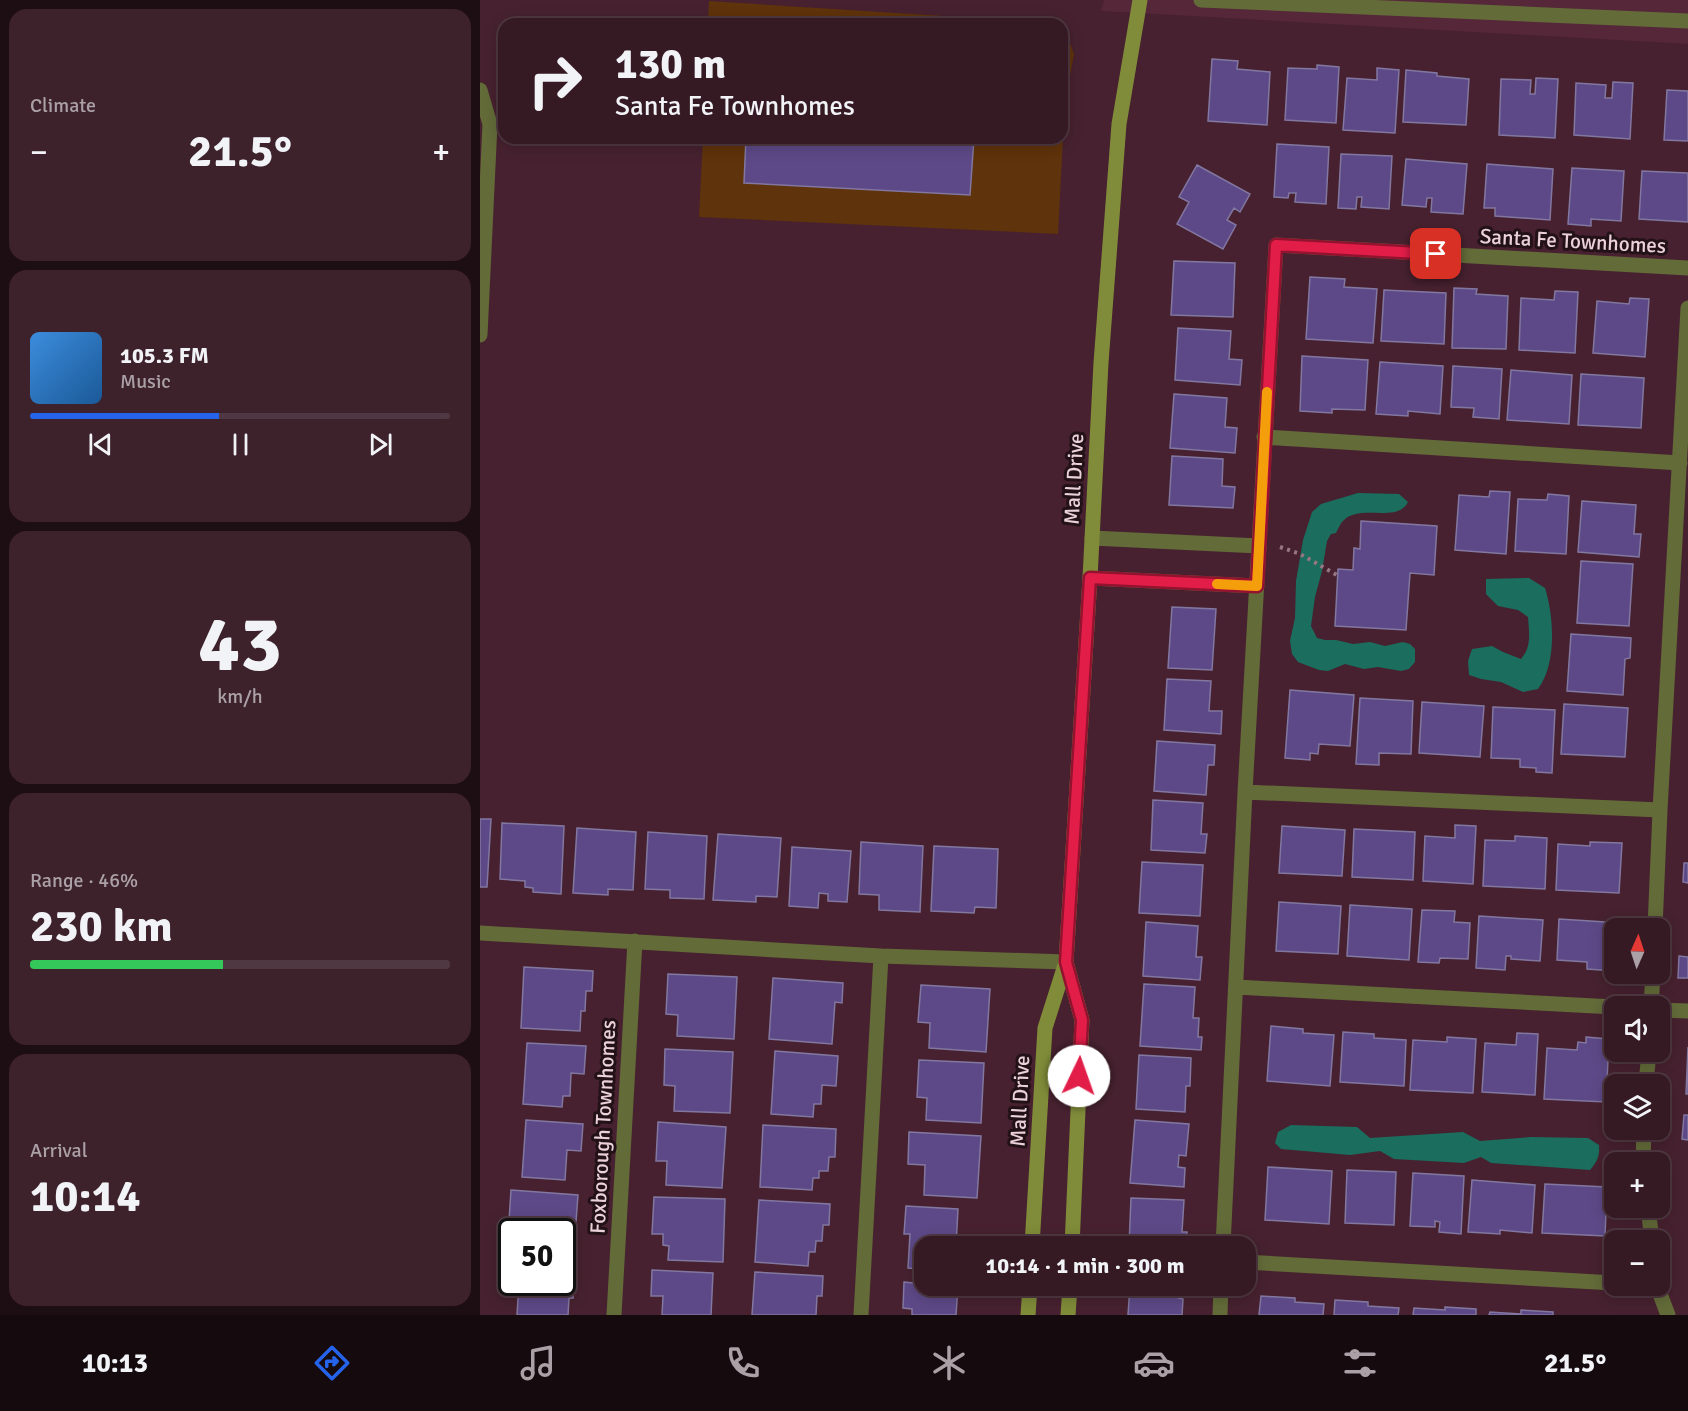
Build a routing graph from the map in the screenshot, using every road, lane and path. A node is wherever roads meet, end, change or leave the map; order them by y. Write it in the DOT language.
graph roads {
  1 [pos="1140,0"];
  2 [pos="1201,0"];
  3 [pos="1688,21"];
  4 [pos="480,90"];
  5 [pos="1688,268"];
  6 [pos="1688,308"];
  7 [pos="480,334"];
  8 [pos="1264,437"];
  9 [pos="1680,463"];
  10 [pos="1092,538"];
  11 [pos="1259,546"];
  12 [pos="1280,547"];
  13 [pos="1337,575"];
  14 [pos="1090,578"];
  15 [pos="1257,586"];
  16 [pos="1245,792"];
  17 [pos="1660,810"];
  18 [pos="1655,918"];
  19 [pos="480,933"];
  20 [pos="635,941"];
  21 [pos="881,956"];
  22 [pos="1066,962"];
  23 [pos="1236,987"];
  24 [pos="1604,1006"];
  25 [pos="1670,1010"];
  26 [pos="1688,1011"];
  27 [pos="1033,1236"];
  28 [pos="1072,1236"];
  29 [pos="1224,1236"];
  30 [pos="1256,1263"];
  31 [pos="1604,1282"];
  32 [pos="1029,1296"];
  33 [pos="1069,1296"];
  34 [pos="1221,1296"];
  35 [pos="1661,1296"];
  36 [pos="614,1315"];
  37 [pos="861,1315"];
  38 [pos="1028,1315"];
  39 [pos="1068,1315"];
  40 [pos="1220,1315"];
  41 [pos="1668,1315"];
  1 -- 10 [label="main road, Mall Drive"];
  2 -- 3 [label="street"];
  4 -- 7 [label="street"];
  5 -- 8 [label="street, Santa Fe Townhomes"];
  6 -- 9 [label="street"];
  8 -- 9 [label="street"];
  8 -- 11 [label="street"];
  9 -- 17 [label="street"];
  10 -- 11 [label="street"];
  10 -- 14 [label="main road, Mall Drive"];
  11 -- 15 [label="street"];
  12 -- 13 [label="path"];
  14 -- 15 [label="street"];
  14 -- 22 [label="main road, Mall Drive"];
  15 -- 16 [label="street"];
  16 -- 17 [label="street"];
  16 -- 23 [label="street"];
  17 -- 18 [label="street"];
  19 -- 20 [label="street"];
  20 -- 21 [label="street"];
  20 -- 36 [label="street, Foxborough Townhomes"];
  21 -- 22 [label="street"];
  21 -- 37 [label="street"];
  22 -- 27 [label="main road, Mall Drive"];
  22 -- 28 [label="main road, Mall Drive"];
  23 -- 24 [label="street"];
  23 -- 29 [label="street"];
  25 -- 26 [label="street"];
  30 -- 31 [label="street"];
  32 -- 38 [label="main road"];
  33 -- 39 [label="main road"];
  34 -- 40 [label="street"];
  35 -- 41 [label="street"];
}
